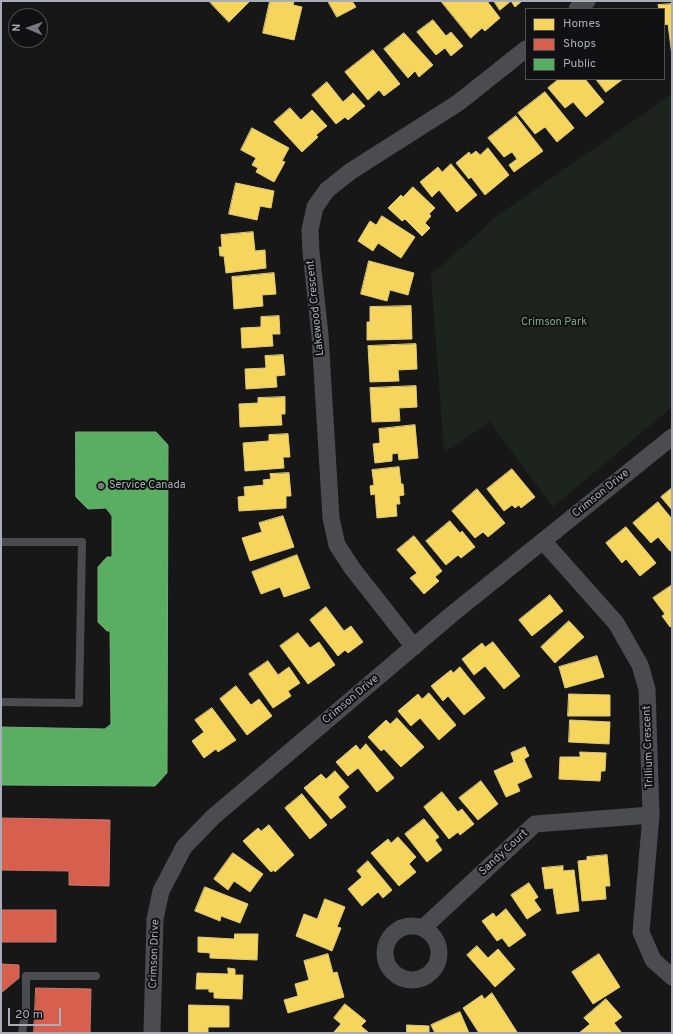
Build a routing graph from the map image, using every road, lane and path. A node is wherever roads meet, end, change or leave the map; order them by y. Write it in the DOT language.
graph roads {
  1 [pos="587,1"];
  2 [pos="578,8"];
  3 [pos="525,51"];
  4 [pos="672,438"];
  5 [pos="543,541"];
  6 [pos="1,542"];
  7 [pos="414,647"];
  8 [pos="1,702"];
  9 [pos="651,815"];
  10 [pos="424,928"];
  11 [pos="96,976"];
  12 [pos="672,977"];
  13 [pos="22,1033"];
  14 [pos="152,1033"];
  1 -- 2 [label="street"];
  3 -- 7 [label="street, Lakewood Crescent"];
  4 -- 5 [label="street, Crimson Drive"];
  5 -- 7 [label="street, Crimson Drive"];
  5 -- 9 [label="street, Trillium Crescent"];
  6 -- 8 [label="lane"];
  7 -- 14 [label="street, Crimson Drive"];
  9 -- 10 [label="street, Sandy Court"];
  9 -- 12 [label="street, Trillium Crescent"];
  11 -- 13 [label="lane"];
}
